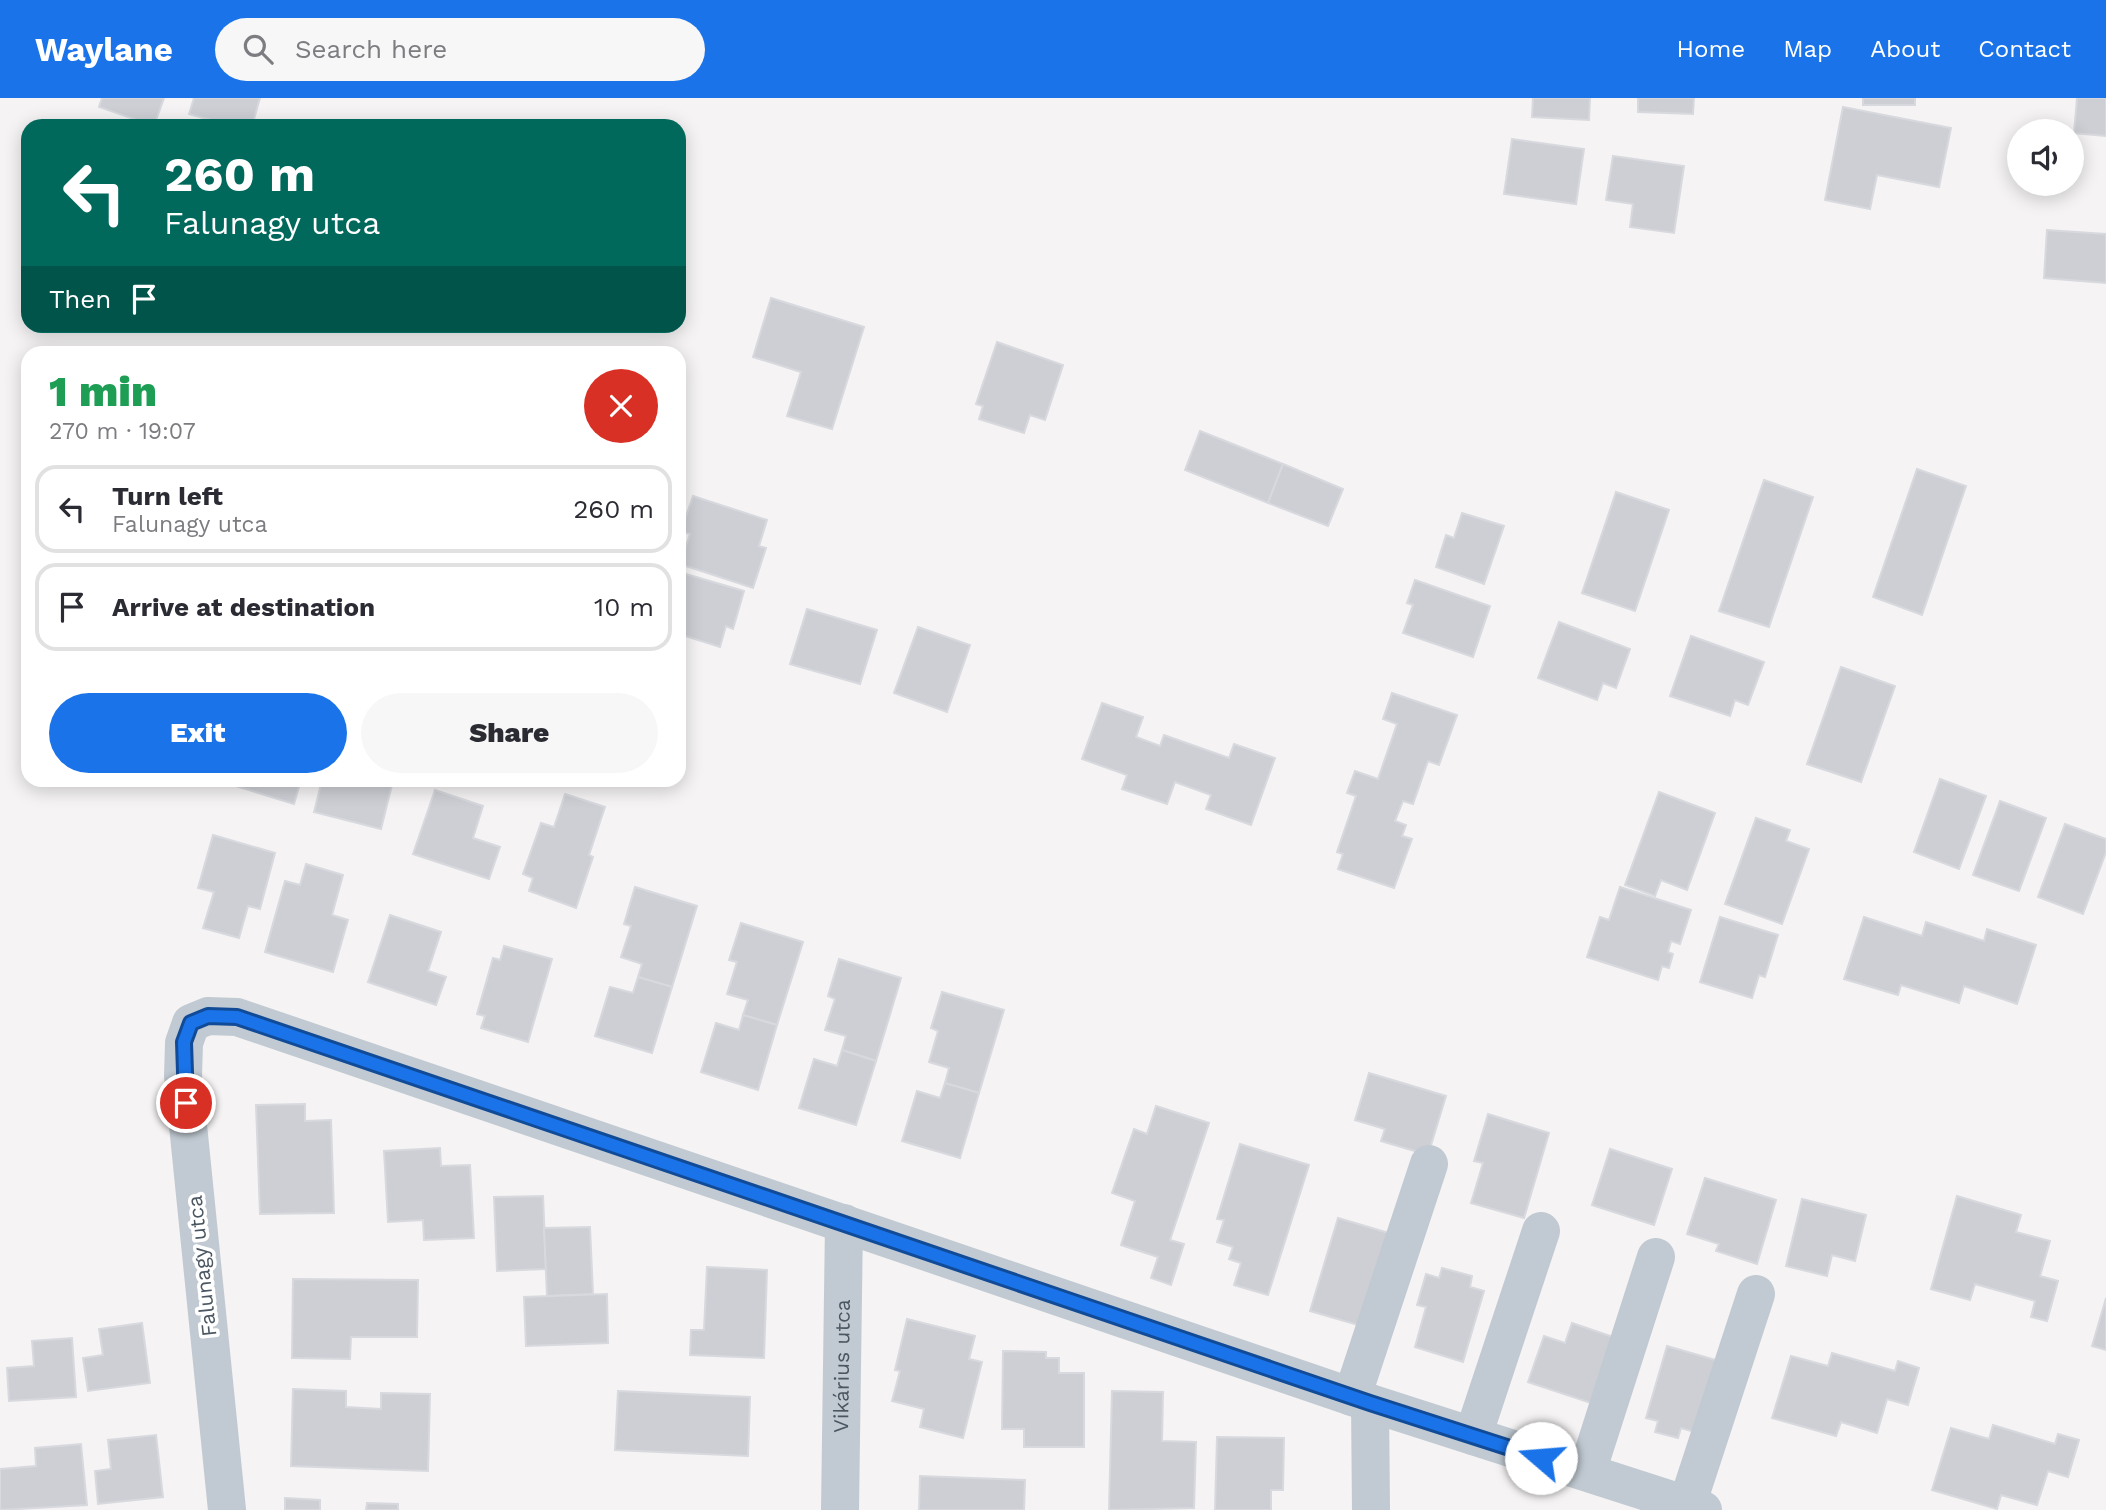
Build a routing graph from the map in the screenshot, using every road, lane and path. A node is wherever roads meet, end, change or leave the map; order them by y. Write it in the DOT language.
graph roads {
  1 [pos="1429,1164"];
  2 [pos="844,1223"];
  3 [pos="1541,1231"];
  4 [pos="1656,1257"];
  5 [pos="1756,1294"];
  6 [pos="1361,1400"];
  7 [pos="1473,1436"];
  8 [pos="1587,1472"];
  9 [pos="1695,1508"];
  10 [pos="227,1510"];
  11 [pos="840,1510"];
  12 [pos="1371,1510"];
  1 -- 6 [label="street"];
  2 -- 6 [label="street"];
  2 -- 10 [label="street, Falunagy utca"];
  2 -- 11 [label="street, Vikárius utca"];
  3 -- 7 [label="street"];
  4 -- 8 [label="street"];
  5 -- 9 [label="street"];
  6 -- 7 [label="street"];
  6 -- 12 [label="street"];
  7 -- 8 [label="street"];
  8 -- 9 [label="street"];
}
